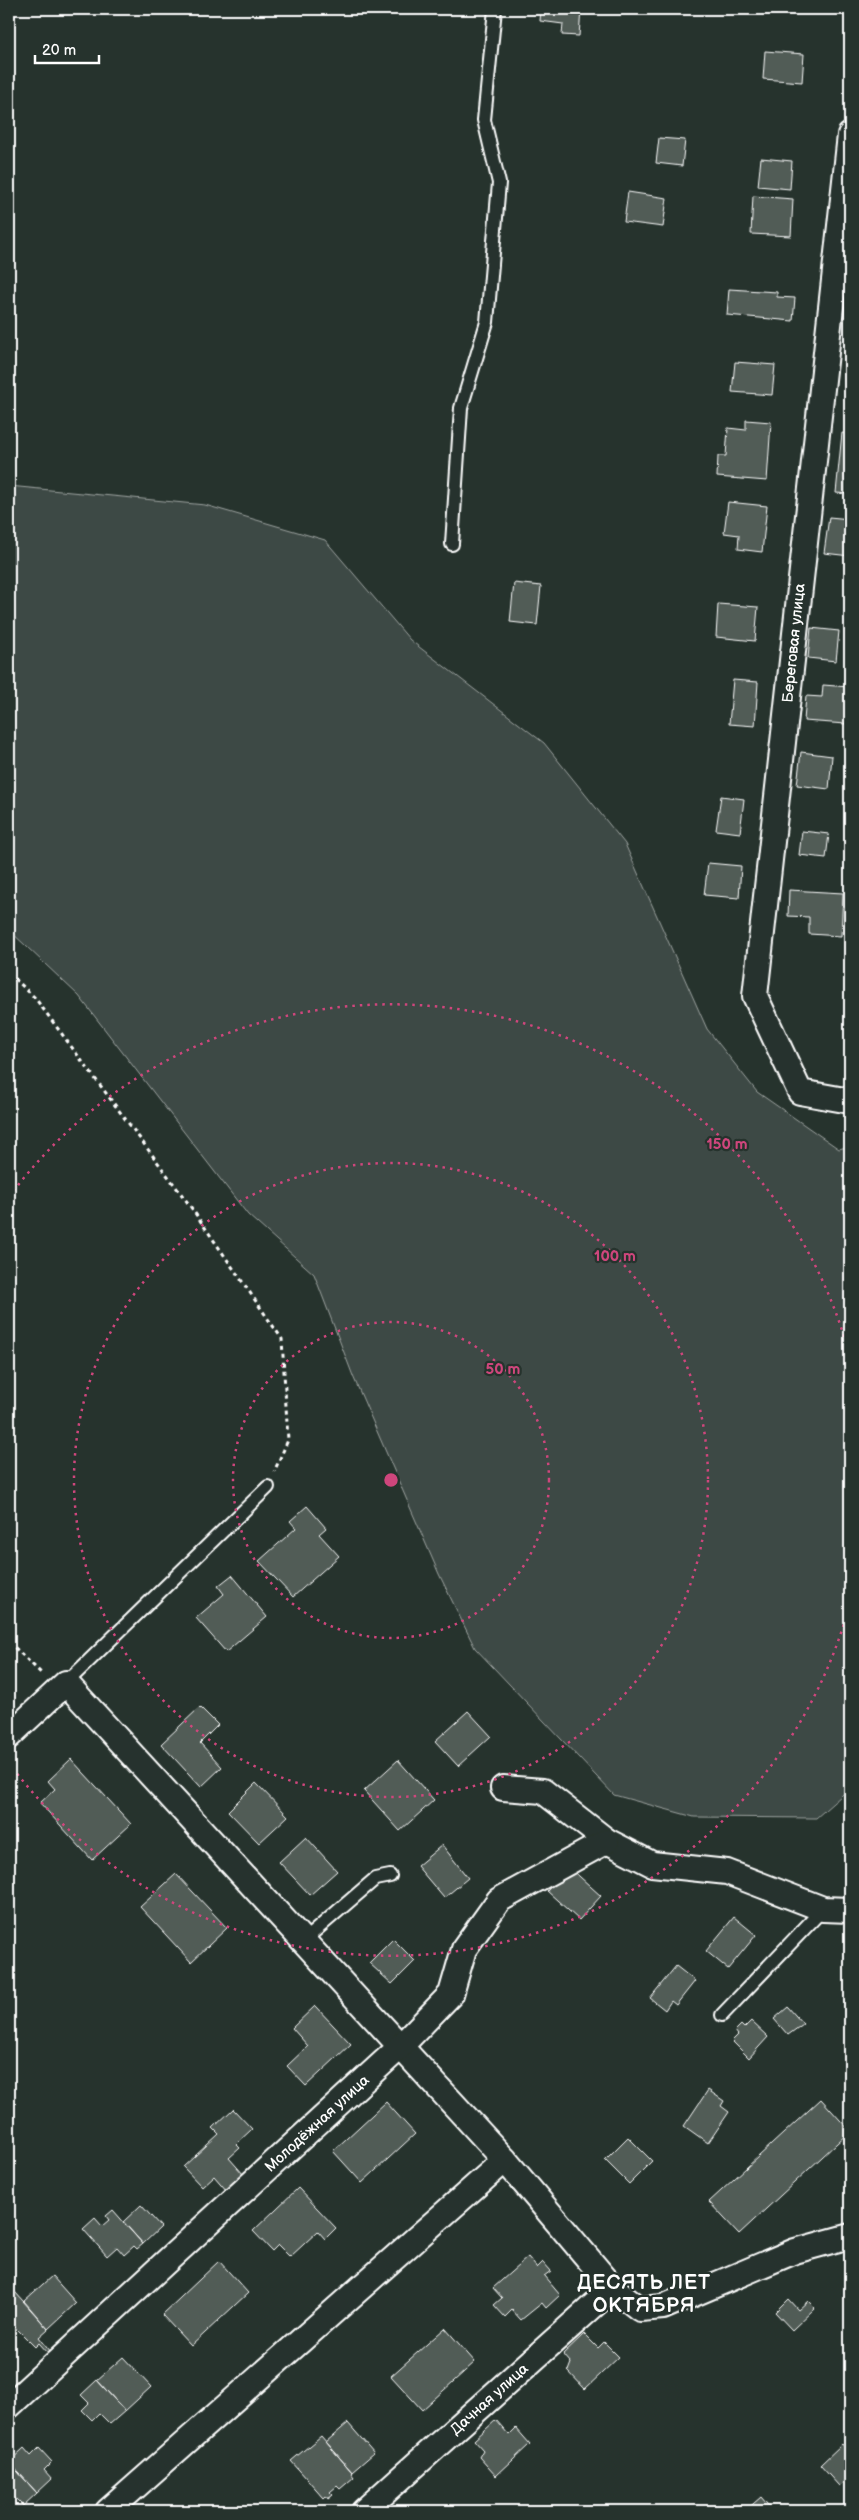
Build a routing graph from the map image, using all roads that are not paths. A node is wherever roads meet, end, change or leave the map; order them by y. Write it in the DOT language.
graph roads {
  1 [pos="495,9"];
  2 [pos="850,135"];
  3 [pos="452,544"];
  4 [pos="850,1101"];
  5 [pos="268,1487"];
  6 [pos="62,1687"];
  7 [pos="9,1736"];
  8 [pos="503,1788"];
  9 [pos="606,1841"];
  10 [pos="390,1876"];
  11 [pos="823,1909"];
  12 [pos="850,1910"];
  13 [pos="302,1942"];
  14 [pos="722,2014"];
  15 [pos="399,2048"];
  16 [pos="505,2160"];
  17 [pos="850,2236"];
  18 [pos="613,2288"];
  19 [pos="9,2406"];
  20 [pos="108,2511"];
  21 [pos="364,2511"];
  1 -- 3 [label="lane"];
  2 -- 4 [label="street, Береговая улица"];
  5 -- 6 [label="lane"];
  6 -- 7 [label="street"];
  6 -- 13 [label="street"];
  8 -- 9 [label="street"];
  9 -- 11 [label="street"];
  9 -- 15 [label="street, Молодёжная улица"];
  10 -- 13 [label="lane"];
  11 -- 12 [label="street"];
  11 -- 14 [label="lane"];
  13 -- 15 [label="street"];
  15 -- 16 [label="street"];
  15 -- 19 [label="street, Молодёжная улица"];
  16 -- 18 [label="street"];
  16 -- 20 [label="street"];
  17 -- 18 [label="street"];
  18 -- 21 [label="street, Дачная улица"];
}
